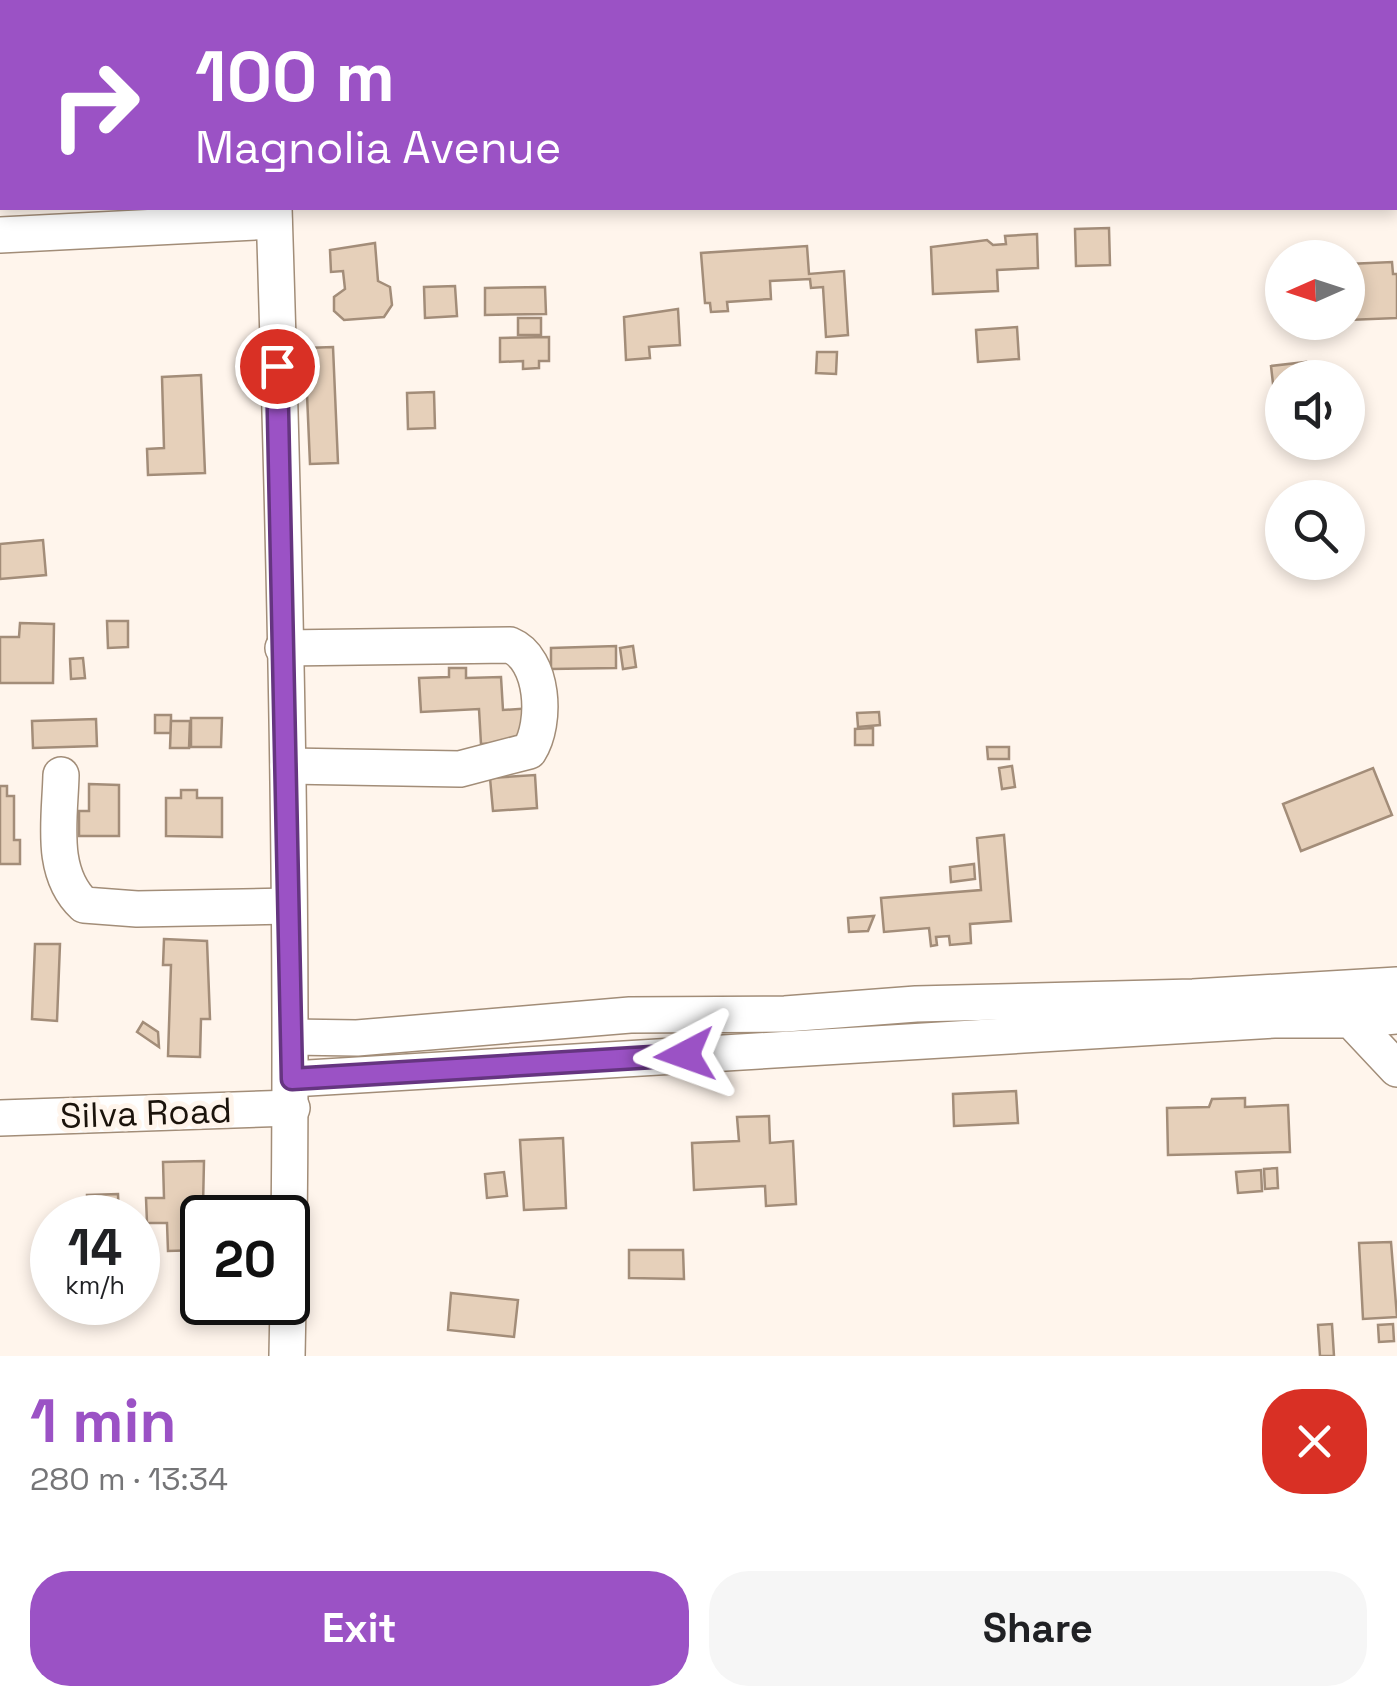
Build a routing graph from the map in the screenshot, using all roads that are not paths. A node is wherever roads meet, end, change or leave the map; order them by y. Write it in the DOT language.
graph roads {
  1 [pos="274,214"];
  2 [pos="0,235"];
  3 [pos="283,648"];
  4 [pos="288,766"];
  5 [pos="60,775"];
  6 [pos="288,906"];
  7 [pos="1397,985"];
  8 [pos="1397,1016"];
  9 [pos="1350,1020"];
  10 [pos="291,1037"];
  11 [pos="1397,1070"];
  12 [pos="292,1093"];
  13 [pos="0,1118"];
  14 [pos="286,1356"];
  1 -- 2 [label="street"];
  1 -- 3 [label="street"];
  3 -- 4 [label="street"];
  3 -- 4 [label="street"];
  4 -- 6 [label="street"];
  5 -- 6 [label="street"];
  6 -- 10 [label="street"];
  7 -- 10 [label="street"];
  8 -- 9 [label="street, Silva Road"];
  9 -- 11 [label="street"];
  9 -- 12 [label="street, Silva Road"];
  10 -- 12 [label="street"];
  12 -- 13 [label="street, Silva Road"];
  12 -- 14 [label="street"];
}
